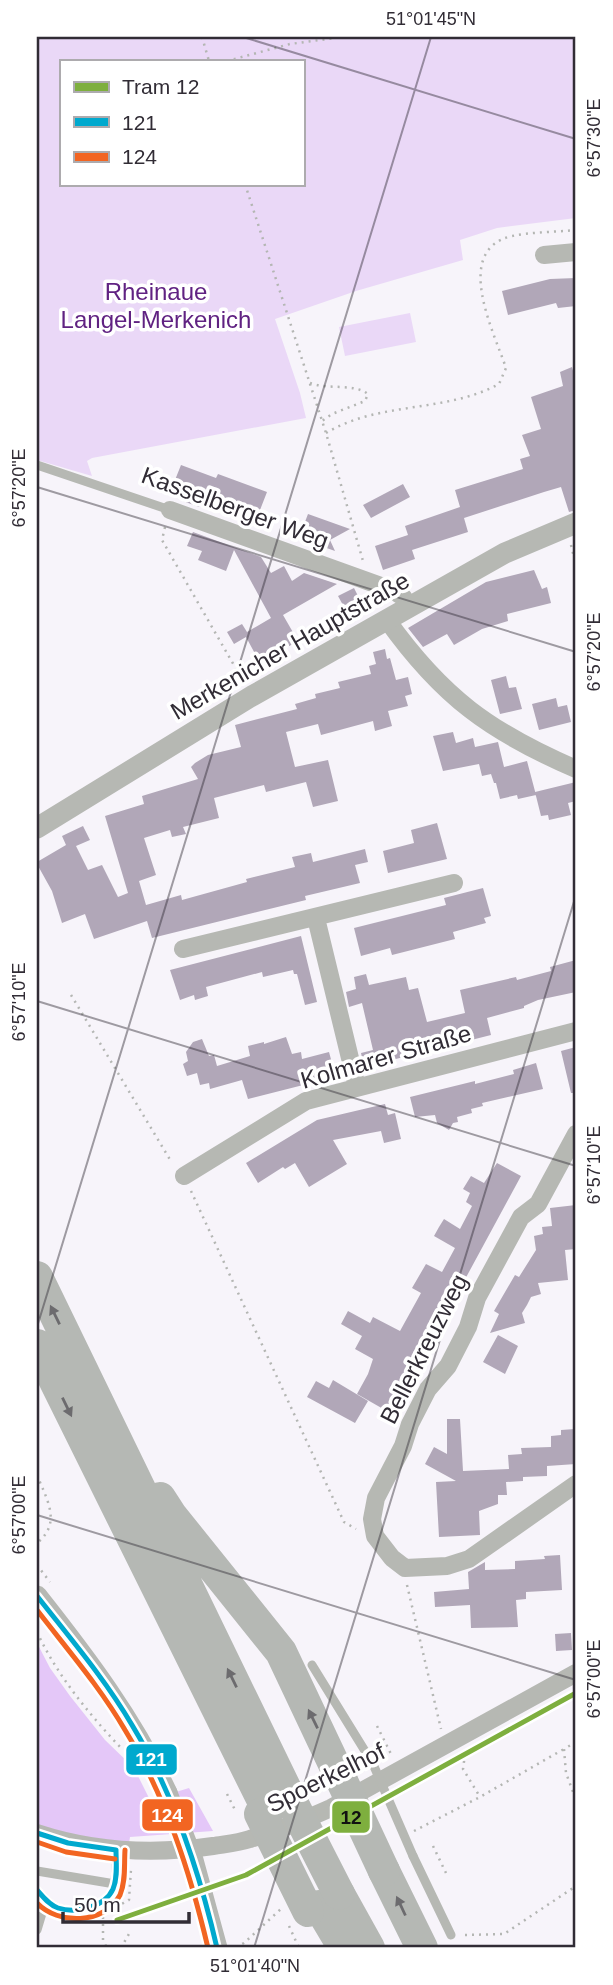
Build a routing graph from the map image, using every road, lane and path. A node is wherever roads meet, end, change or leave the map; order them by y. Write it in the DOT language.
graph roads {
  1 [pos="202,37"];
  2 [pos="343,37"];
  3 [pos="209,60"];
  4 [pos="232,60"];
  5 [pos="246,186"];
  6 [pos="576,230"];
  7 [pos="576,252"];
  8 [pos="544,255"];
  9 [pos="310,382"];
  10 [pos="322,421"];
  11 [pos="326,433"];
  12 [pos="37,465"];
  13 [pos="170,510"];
  14 [pos="576,523"];
  15 [pos="369,582"];
  16 [pos="409,607"];
  17 [pos="387,620"];
  18 [pos="252,696"];
  19 [pos="576,769"];
  20 [pos="37,828"];
  21 [pos="454,883"];
  22 [pos="316,918"];
  23 [pos="183,949"];
  24 [pos="71,995"];
  25 [pos="576,1031"];
  26 [pos="358,1087"];
  27 [pos="576,1134"];
  28 [pos="184,1176"];
  29 [pos="37,1277"];
  30 [pos="37,1345"];
  31 [pos="94,1396"];
  32 [pos="37,1475"];
  33 [pos="576,1484"];
  34 [pos="375,1536"];
  35 [pos="37,1542"];
  36 [pos="398,1563"];
  37 [pos="37,1595"];
  38 [pos="37,1632"];
  39 [pos="312,1665"];
  40 [pos="576,1673"];
  41 [pos="377,1726"];
  42 [pos="576,1742"];
  43 [pos="448,1743"];
  44 [pos="466,1748"];
  45 [pos="124,1751"];
  46 [pos="391,1755"];
  47 [pos="239,1786"];
  48 [pos="480,1797"];
  49 [pos="576,1800"];
  50 [pos="265,1811"];
  51 [pos="37,1833"];
  52 [pos="433,1846"];
  53 [pos="116,1850"];
  54 [pos="37,1871"];
  55 [pos="446,1873"];
  56 [pos="115,1884"];
  57 [pos="576,1886"];
  58 [pos="37,1890"];
  59 [pos="46,1900"];
  60 [pos="313,1907"];
  61 [pos="103,1917"];
  62 [pos="37,1930"];
  63 [pos="130,1933"];
  64 [pos="451,1935"];
  65 [pos="109,1938"];
  66 [pos="103,1940"];
  67 [pos="419,1945"];
  68 [pos="107,1948"];
  69 [pos="121,1948"];
  70 [pos="217,1948"];
  71 [pos="299,1948"];
  72 [pos="325,1948"];
  73 [pos="344,1948"];
  74 [pos="369,1948"];
  1 -- 3 [label="path"];
  2 -- 4 [label="path"];
  5 -- 9 [label="path"];
  6 -- 11 [label="path"];
  7 -- 8 [label="street"];
  9 -- 10 [label="path"];
  9 -- 10 [label="path"];
  10 -- 11 [label="path"];
  11 -- 15 [label="path"];
  12 -- 13 [label="lane, Kasselberger Weg"];
  13 -- 15 [label="street, Kasselberger Weg"];
  13 -- 18 [label="path"];
  14 -- 16 [label="street, Merkenicher Hauptstraße"];
  15 -- 16 [label="street, Kasselberger Weg"];
  16 -- 17 [label="street, Merkenicher Hauptstraße"];
  17 -- 18 [label="street, Merkenicher Hauptstraße"];
  17 -- 19 [label="street"];
  18 -- 20 [label="street, Merkenicher Hauptstraße"];
  21 -- 22 [label="street"];
  22 -- 23 [label="street"];
  22 -- 26 [label="street"];
  24 -- 28 [label="path"];
  25 -- 26 [label="street, Kolmarer Straße"];
  26 -- 28 [label="street, Kolmarer Straße"];
  27 -- 34 [label="street, Bellerkreuzweg"];
  28 -- 34 [label="path"];
  31 -- 29 [label="highway, one-way"];
  30 -- 47 [label="highway, one-way"];
  50 -- 31 [label="highway, one-way"];
  67 -- 31 [label="highway, one-way, bridge"];
  32 -- 35 [label="path"];
  33 -- 36 [label="street"];
  34 -- 36 [label="street"];
  36 -- 43 [label="path"];
  37 -- 70 [label="street, bridge"];
  38 -- 45 [label="path"];
  39 -- 64 [label="lane, bridge"];
  40 -- 43 [label="street, Spoerkelhof"];
  41 -- 46 [label="path"];
  42 -- 49 [label="path"];
  43 -- 53 [label="street, Spoerkelhof"];
  44 -- 48 [label="path"];
  47 -- 50 [label="highway"];
  47 -- 50 [label="path"];
  50 -- 60 [label="highway"];
  51 -- 53 [label="street, Spoerkelhof"];
  52 -- 55 [label="path"];
  53 -- 56 [label="lane"];
  54 -- 56 [label="lane"];
  56 -- 59 [label="lane"];
  57 -- 64 [label="path"];
  58 -- 59 [label="lane"];
  59 -- 62 [label="lane"];
  60 -- 71 [label="path"];
  60 -- 72 [label="highway"];
  60 -- 73 [label="highway"];
  60 -- 74 [label="highway"];
  61 -- 66 [label="path"];
  63 -- 69 [label="path"];
  65 -- 66 [label="path"];
  66 -- 68 [label="path"];
}
